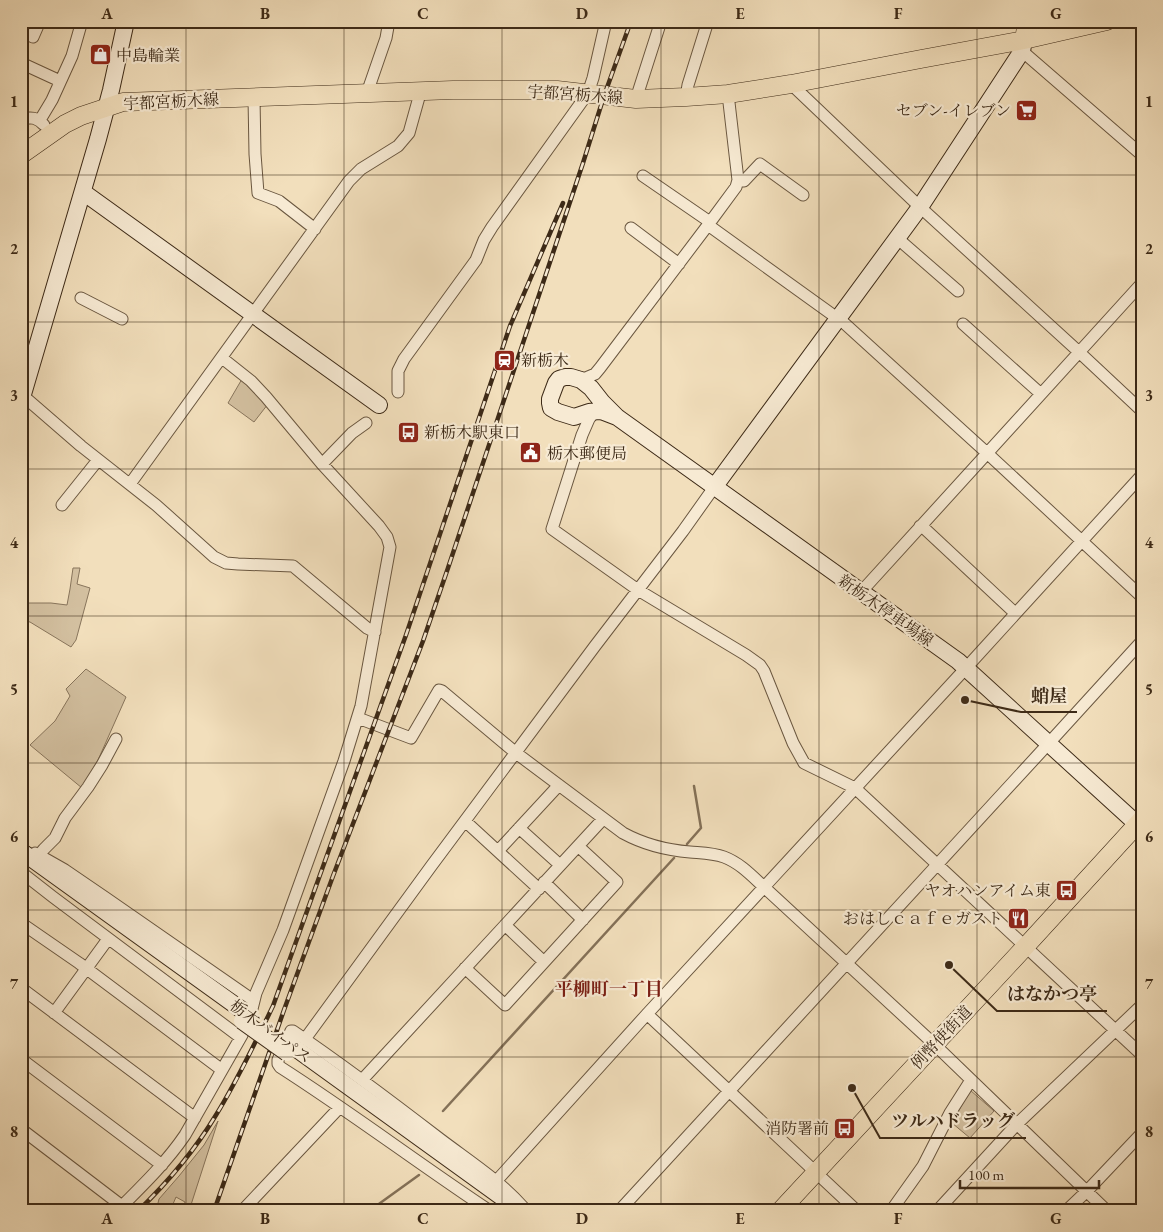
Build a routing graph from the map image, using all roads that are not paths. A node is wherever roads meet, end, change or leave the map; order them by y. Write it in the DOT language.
graph roads {
  1 [pos="40,21"];
  2 [pos="82,21"];
  3 [pos="126,21"];
  4 [pos="389,21"];
  5 [pos="606,21"];
  6 [pos="662,21"];
  7 [pos="708,21"];
  8 [pos="1027,21"];
  9 [pos="1107,21"];
  10 [pos="21,32"];
  11 [pos="1023,46"];
  12 [pos="21,63"];
  13 [pos="60,81"];
  14 [pos="791,84"];
  15 [pos="421,90"];
  16 [pos="367,93"];
  17 [pos="588,93"];
  18 [pos="728,94"];
  19 [pos="254,98"];
  20 [pos="686,98"];
  21 [pos="636,99"];
  22 [pos="106,108"];
  23 [pos="21,119"];
  24 [pos="40,120"];
  25 [pos="50,135"];
  26 [pos="21,155"];
  27 [pos="1142,155"];
  28 [pos="643,176"];
  29 [pos="738,180"];
  30 [pos="83,192"];
  31 [pos="803,195"];
  32 [pos="920,207"];
  33 [pos="709,224"];
  34 [pos="631,228"];
  35 [pos="315,229"];
  36 [pos="897,238"];
  37 [pos="679,264"];
  38 [pos="1142,283"];
  39 [pos="958,291"];
  40 [pos="81,298"];
  41 [pos="254,314"];
  42 [pos="838,318"];
  43 [pos="122,319"];
  44 [pos="963,324"];
  45 [pos="1079,352"];
  46 [pos="222,358"];
  47 [pos="600,368"];
  48 [pos="581,380"];
  49 [pos="398,392"];
  50 [pos="1041,394"];
  51 [pos="22,397"];
  52 [pos="596,404"];
  53 [pos="378,405"];
  54 [pos="1142,411"];
  55 [pos="574,417"];
  56 [pos="366,423"];
  57 [pos="582,435"];
  58 [pos="986,453"];
  59 [pos="98,460"];
  60 [pos="322,464"];
  61 [pos="1142,475"];
  62 [pos="130,484"];
  63 [pos="715,486"];
  64 [pos="62,505"];
  65 [pos="920,526"];
  66 [pos="1081,541"];
  67 [pos="638,590"];
  68 [pos="861,592"];
  69 [pos="1142,598"];
  70 [pos="1015,613"];
  71 [pos="374,632"];
  72 [pos="1142,641"];
  73 [pos="966,668"];
  74 [pos="358,718"];
  75 [pos="116,739"];
  76 [pos="1049,743"];
  77 [pos="516,753"];
  78 [pos="558,786"];
  79 [pos="855,788"];
  80 [pos="603,818"];
  81 [pos="465,821"];
  82 [pos="1140,824"];
  83 [pos="519,828"];
  84 [pos="21,846"];
  85 [pos="578,846"];
  86 [pos="21,851"];
  87 [pos="498,851"];
  88 [pos="39,855"];
  89 [pos="21,862"];
  90 [pos="560,865"];
  91 [pos="938,865"];
  92 [pos="21,872"];
  93 [pos="541,886"];
  94 [pos="764,887"];
  95 [pos="583,920"];
  96 [pos="21,923"];
  97 [pos="505,925"];
  98 [pos="108,938"];
  99 [pos="1025,947"];
  100 [pos="544,962"];
  101 [pos="847,963"];
  102 [pos="86,968"];
  103 [pos="465,968"];
  104 [pos="21,988"];
  105 [pos="1142,1005"];
  106 [pos="247,1011"];
  107 [pos="54,1013"];
  108 [pos="647,1014"];
  109 [pos="1115,1030"];
  110 [pos="240,1037"];
  111 [pos="934,1044"];
  112 [pos="294,1046"];
  113 [pos="1142,1055"];
  114 [pos="21,1059"];
  115 [pos="222,1070"];
  116 [pos="362,1080"];
  117 [pos="971,1080"];
  118 [pos="729,1091"];
  119 [pos="340,1106"];
  120 [pos="195,1118"];
  121 [pos="1017,1124"];
  122 [pos="21,1130"];
  123 [pos="1142,1133"];
  124 [pos="162,1165"];
  125 [pos="816,1173"];
  126 [pos="493,1184"];
  127 [pos="1087,1191"];
  128 [pos="120,1208"];
  129 [pos="242,1211"];
  130 [pos="490,1211"];
  131 [pos="506,1211"];
  132 [pos="521,1211"];
  133 [pos="526,1211"];
  134 [pos="619,1211"];
  135 [pos="780,1211"];
  136 [pos="857,1211"];
  137 [pos="891,1211"];
  138 [pos="937,1211"];
  139 [pos="1066,1211"];
  140 [pos="1107,1211"];
  1 -- 10 [label="street"];
  2 -- 13 [label="street"];
  3 -- 22 [label="main road"];
  4 -- 16 [label="street"];
  5 -- 17 [label="street"];
  6 -- 21 [label="street"];
  7 -- 20 [label="street"];
  8 -- 11 [label="main road"];
  9 -- 11 [label="main road, 宇都宮栃木線"];
  11 -- 14 [label="main road, 宇都宮栃木線"];
  11 -- 27 [label="street"];
  11 -- 32 [label="main road"];
  12 -- 13 [label="street"];
  13 -- 24 [label="street"];
  14 -- 18 [label="main road, 宇都宮栃木線"];
  14 -- 32 [label="street"];
  15 -- 16 [label="main road, 宇都宮栃木線"];
  15 -- 17 [label="main road, 宇都宮栃木線"];
  15 -- 35 [label="street"];
  16 -- 19 [label="main road, 宇都宮栃木線"];
  17 -- 21 [label="main road, 宇都宮栃木線"];
  17 -- 49 [label="street"];
  18 -- 20 [label="main road, 宇都宮栃木線"];
  18 -- 29 [label="street"];
  19 -- 22 [label="main road, 宇都宮栃木線"];
  19 -- 35 [label="street"];
  20 -- 21 [label="main road, 宇都宮栃木線"];
  22 -- 25 [label="main road, 宇都宮栃木線"];
  22 -- 30 [label="main road"];
  23 -- 24 [label="street"];
  24 -- 25 [label="street"];
  25 -- 26 [label="main road, 宇都宮栃木線"];
  28 -- 33 [label="street"];
  29 -- 31 [label="street"];
  29 -- 33 [label="street"];
  30 -- 41 [label="main road"];
  30 -- 51 [label="main road"];
  32 -- 36 [label="main road"];
  32 -- 45 [label="street"];
  33 -- 37 [label="street"];
  33 -- 42 [label="street"];
  34 -- 37 [label="street"];
  35 -- 41 [label="street"];
  36 -- 39 [label="street"];
  36 -- 42 [label="main road"];
  37 -- 47 [label="street"];
  38 -- 45 [label="street"];
  40 -- 43 [label="street"];
  41 -- 46 [label="street"];
  41 -- 53 [label="main road"];
  42 -- 58 [label="street"];
  42 -- 63 [label="main road"];
  44 -- 50 [label="street"];
  45 -- 50 [label="street"];
  45 -- 54 [label="street"];
  46 -- 60 [label="street"];
  46 -- 62 [label="street"];
  47 -- 48 [label="street"];
  47 -- 52 [label="street"];
  48 -- 52 [label="main road"];
  48 -- 55 [label="main road"];
  50 -- 58 [label="street"];
  51 -- 59 [label="street"];
  52 -- 55 [label="main road"];
  52 -- 57 [label="street"];
  52 -- 63 [label="main road, 新栃木停車場線"];
  55 -- 57 [label="street"];
  56 -- 60 [label="street"];
  57 -- 67 [label="street"];
  58 -- 65 [label="street"];
  58 -- 66 [label="street"];
  59 -- 62 [label="street"];
  59 -- 64 [label="street"];
  60 -- 71 [label="street"];
  61 -- 66 [label="street"];
  62 -- 71 [label="street"];
  63 -- 67 [label="street"];
  63 -- 68 [label="main road, 新栃木停車場線"];
  65 -- 68 [label="street"];
  65 -- 70 [label="street"];
  66 -- 69 [label="street"];
  66 -- 70 [label="street"];
  67 -- 77 [label="street"];
  67 -- 79 [label="street"];
  68 -- 73 [label="main road, 新栃木停車場線"];
  70 -- 73 [label="street"];
  71 -- 74 [label="street"];
  72 -- 76 [label="street"];
  73 -- 76 [label="main road, 新栃木停車場線"];
  73 -- 79 [label="street"];
  74 -- 77 [label="street"];
  74 -- 106 [label="street"];
  75 -- 88 [label="street"];
  76 -- 82 [label="main road, 新栃木停車場線"];
  76 -- 91 [label="street"];
  77 -- 78 [label="street"];
  77 -- 81 [label="street"];
  78 -- 80 [label="street"];
  78 -- 83 [label="street"];
  79 -- 91 [label="street"];
  79 -- 94 [label="street"];
  80 -- 85 [label="street"];
  80 -- 94 [label="street"];
  81 -- 87 [label="street"];
  81 -- 112 [label="street"];
  82 -- 99 [label="main road, 例幣使街道"];
  83 -- 87 [label="street"];
  83 -- 90 [label="street"];
  84 -- 88 [label="street"];
  85 -- 90 [label="street"];
  85 -- 95 [label="street"];
  86 -- 106 [label="main road, 栃木バイパス"];
  87 -- 93 [label="street"];
  88 -- 106 [label="street"];
  89 -- 106 [label="main road, 栃木バイパス"];
  90 -- 93 [label="street"];
  91 -- 99 [label="street"];
  91 -- 101 [label="street"];
  92 -- 98 [label="street"];
  93 -- 95 [label="street"];
  93 -- 97 [label="street"];
  94 -- 101 [label="street"];
  94 -- 108 [label="street"];
  95 -- 100 [label="street"];
  96 -- 102 [label="street"];
  97 -- 100 [label="street"];
  97 -- 103 [label="street"];
  98 -- 102 [label="street"];
  98 -- 110 [label="street"];
  99 -- 109 [label="street"];
  99 -- 111 [label="main road, 例幣使街道"];
  100 -- 103 [label="street"];
  101 -- 111 [label="street"];
  101 -- 118 [label="street"];
  102 -- 107 [label="street"];
  102 -- 115 [label="street"];
  103 -- 116 [label="street"];
  104 -- 107 [label="street"];
  105 -- 109 [label="street"];
  106 -- 110 [label="street"];
  106 -- 112 [label="main road, 栃木バイパス"];
  107 -- 120 [label="street"];
  108 -- 118 [label="street"];
  108 -- 126 [label="street"];
  109 -- 113 [label="street"];
  109 -- 121 [label="street"];
  110 -- 115 [label="street"];
  111 -- 117 [label="street"];
  111 -- 125 [label="main road, 例幣使街道"];
  112 -- 116 [label="street"];
  112 -- 119 [label="street"];
  112 -- 126 [label="main road, 栃木バイパス"];
  112 -- 131 [label="main road, 栃木バイパス"];
  114 -- 124 [label="street"];
  115 -- 120 [label="street"];
  116 -- 126 [label="street"];
  117 -- 121 [label="street"];
  117 -- 137 [label="street"];
  118 -- 125 [label="street"];
  118 -- 134 [label="street"];
  119 -- 129 [label="street"];
  119 -- 130 [label="street"];
  120 -- 124 [label="street"];
  121 -- 127 [label="street"];
  121 -- 138 [label="street"];
  122 -- 128 [label="street"];
  123 -- 127 [label="street"];
  124 -- 128 [label="street"];
  125 -- 135 [label="main road, 例幣使街道"];
  125 -- 136 [label="street"];
  126 -- 132 [label="main road, 栃木バイパス"];
  126 -- 133 [label="street"];
  127 -- 139 [label="street"];
  127 -- 140 [label="street"];
}
